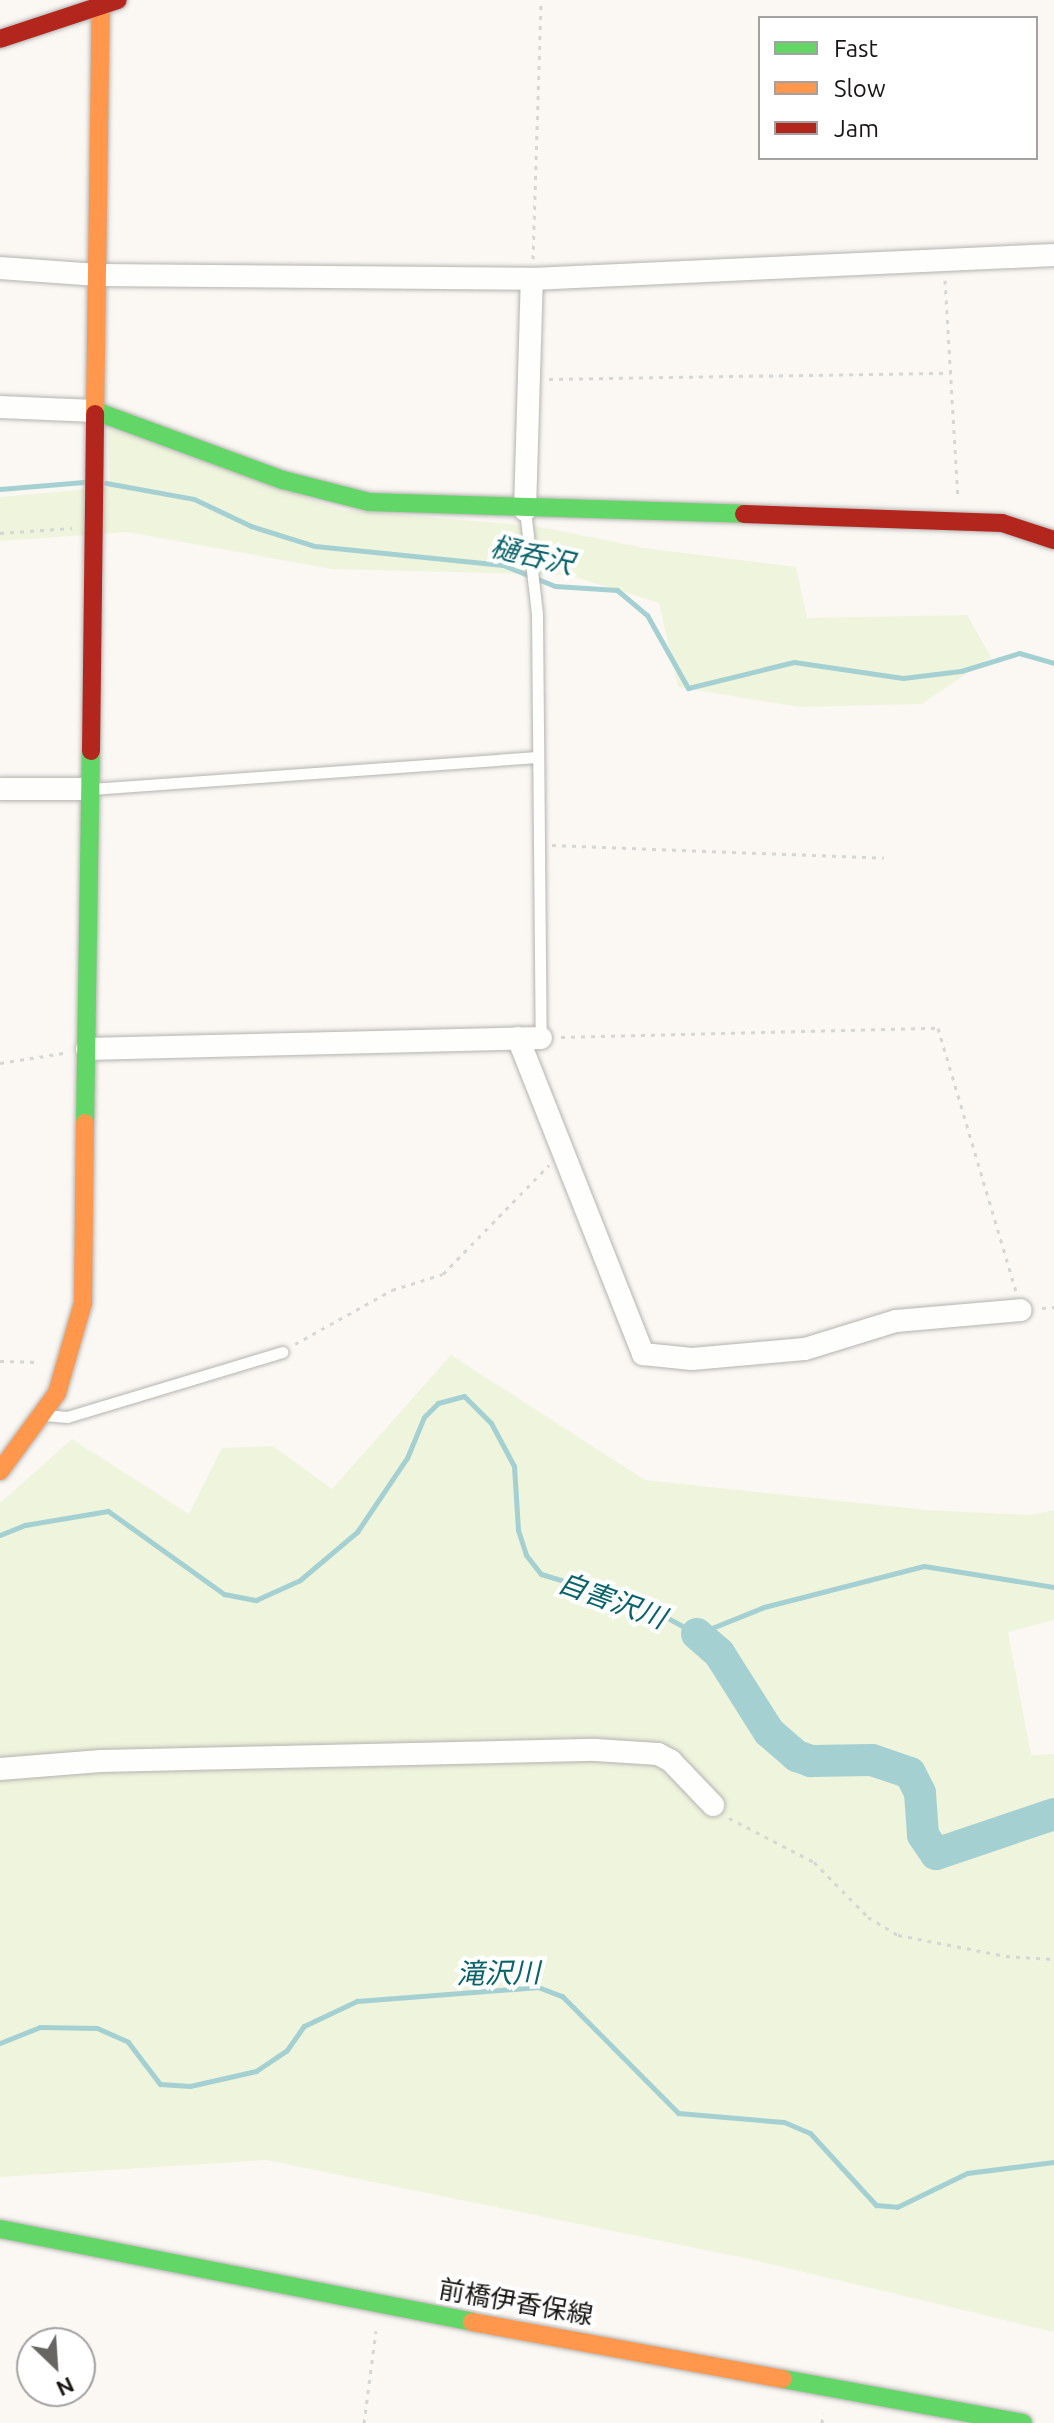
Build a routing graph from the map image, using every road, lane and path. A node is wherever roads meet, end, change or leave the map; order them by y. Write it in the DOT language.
graph roads {
  1 [pos="541,0"];
  2 [pos="107,2"];
  3 [pos="0,39"];
  4 [pos="1054,255"];
  5 [pos="944,260"];
  6 [pos="0,268"];
  7 [pos="98,275"];
  8 [pos="532,279"];
  9 [pos="951,373"];
  10 [pos="529,379"];
  11 [pos="0,407"];
  12 [pos="95,411"];
  13 [pos="525,510"];
  14 [pos="960,521"];
  15 [pos="93,527"];
  16 [pos="0,533"];
  17 [pos="1054,540"];
  18 [pos="537,757"];
  19 [pos="0,789"];
  20 [pos="89,789"];
  21 [pos="538,844"];
  22 [pos="884,858"];
  23 [pos="518,1038"];
  24 [pos="541,1038"];
  25 [pos="87,1049"];
  26 [pos="0,1063"];
  27 [pos="562,1151"];
  28 [pos="1021,1310"];
  29 [pos="282,1352"];
  30 [pos="0,1361"];
  31 [pos="70,1363"];
  32 [pos="43,1415"];
  33 [pos="0,1471"];
  34 [pos="0,1769"];
  35 [pos="713,1805"];
  36 [pos="1054,1959"];
  37 [pos="0,2229"];
  38 [pos="380,2303"];
  39 [pos="364,2423"];
  40 [pos="1023,2423"];
  1 -- 8 [label="path"];
  2 -- 3 [label="street"];
  2 -- 7 [label="street"];
  4 -- 5 [label="street"];
  5 -- 8 [label="street"];
  5 -- 9 [label="path"];
  6 -- 7 [label="street"];
  7 -- 8 [label="street"];
  7 -- 12 [label="street"];
  8 -- 10 [label="street"];
  9 -- 10 [label="path"];
  9 -- 14 [label="path"];
  10 -- 13 [label="street"];
  11 -- 12 [label="street"];
  12 -- 13 [label="street"];
  12 -- 15 [label="street"];
  13 -- 14 [label="street"];
  13 -- 18 [label="lane"];
  14 -- 17 [label="street"];
  15 -- 16 [label="path"];
  15 -- 20 [label="street"];
  18 -- 20 [label="lane"];
  18 -- 21 [label="lane"];
  19 -- 20 [label="street"];
  20 -- 25 [label="street"];
  21 -- 22 [label="path"];
  21 -- 24 [label="lane"];
  23 -- 24 [label="street"];
  23 -- 25 [label="street"];
  23 -- 27 [label="street"];
  24 -- 28 [label="path"];
  25 -- 26 [label="path"];
  25 -- 31 [label="street"];
  27 -- 28 [label="street"];
  27 -- 29 [label="path"];
  29 -- 32 [label="lane"];
  30 -- 31 [label="path"];
  31 -- 32 [label="street"];
  32 -- 33 [label="street"];
  34 -- 35 [label="street"];
  35 -- 36 [label="path"];
  37 -- 38 [label="street, 前橋伊香保線"];
  38 -- 39 [label="path"];
  38 -- 40 [label="street, 前橋伊香保線"];
}
